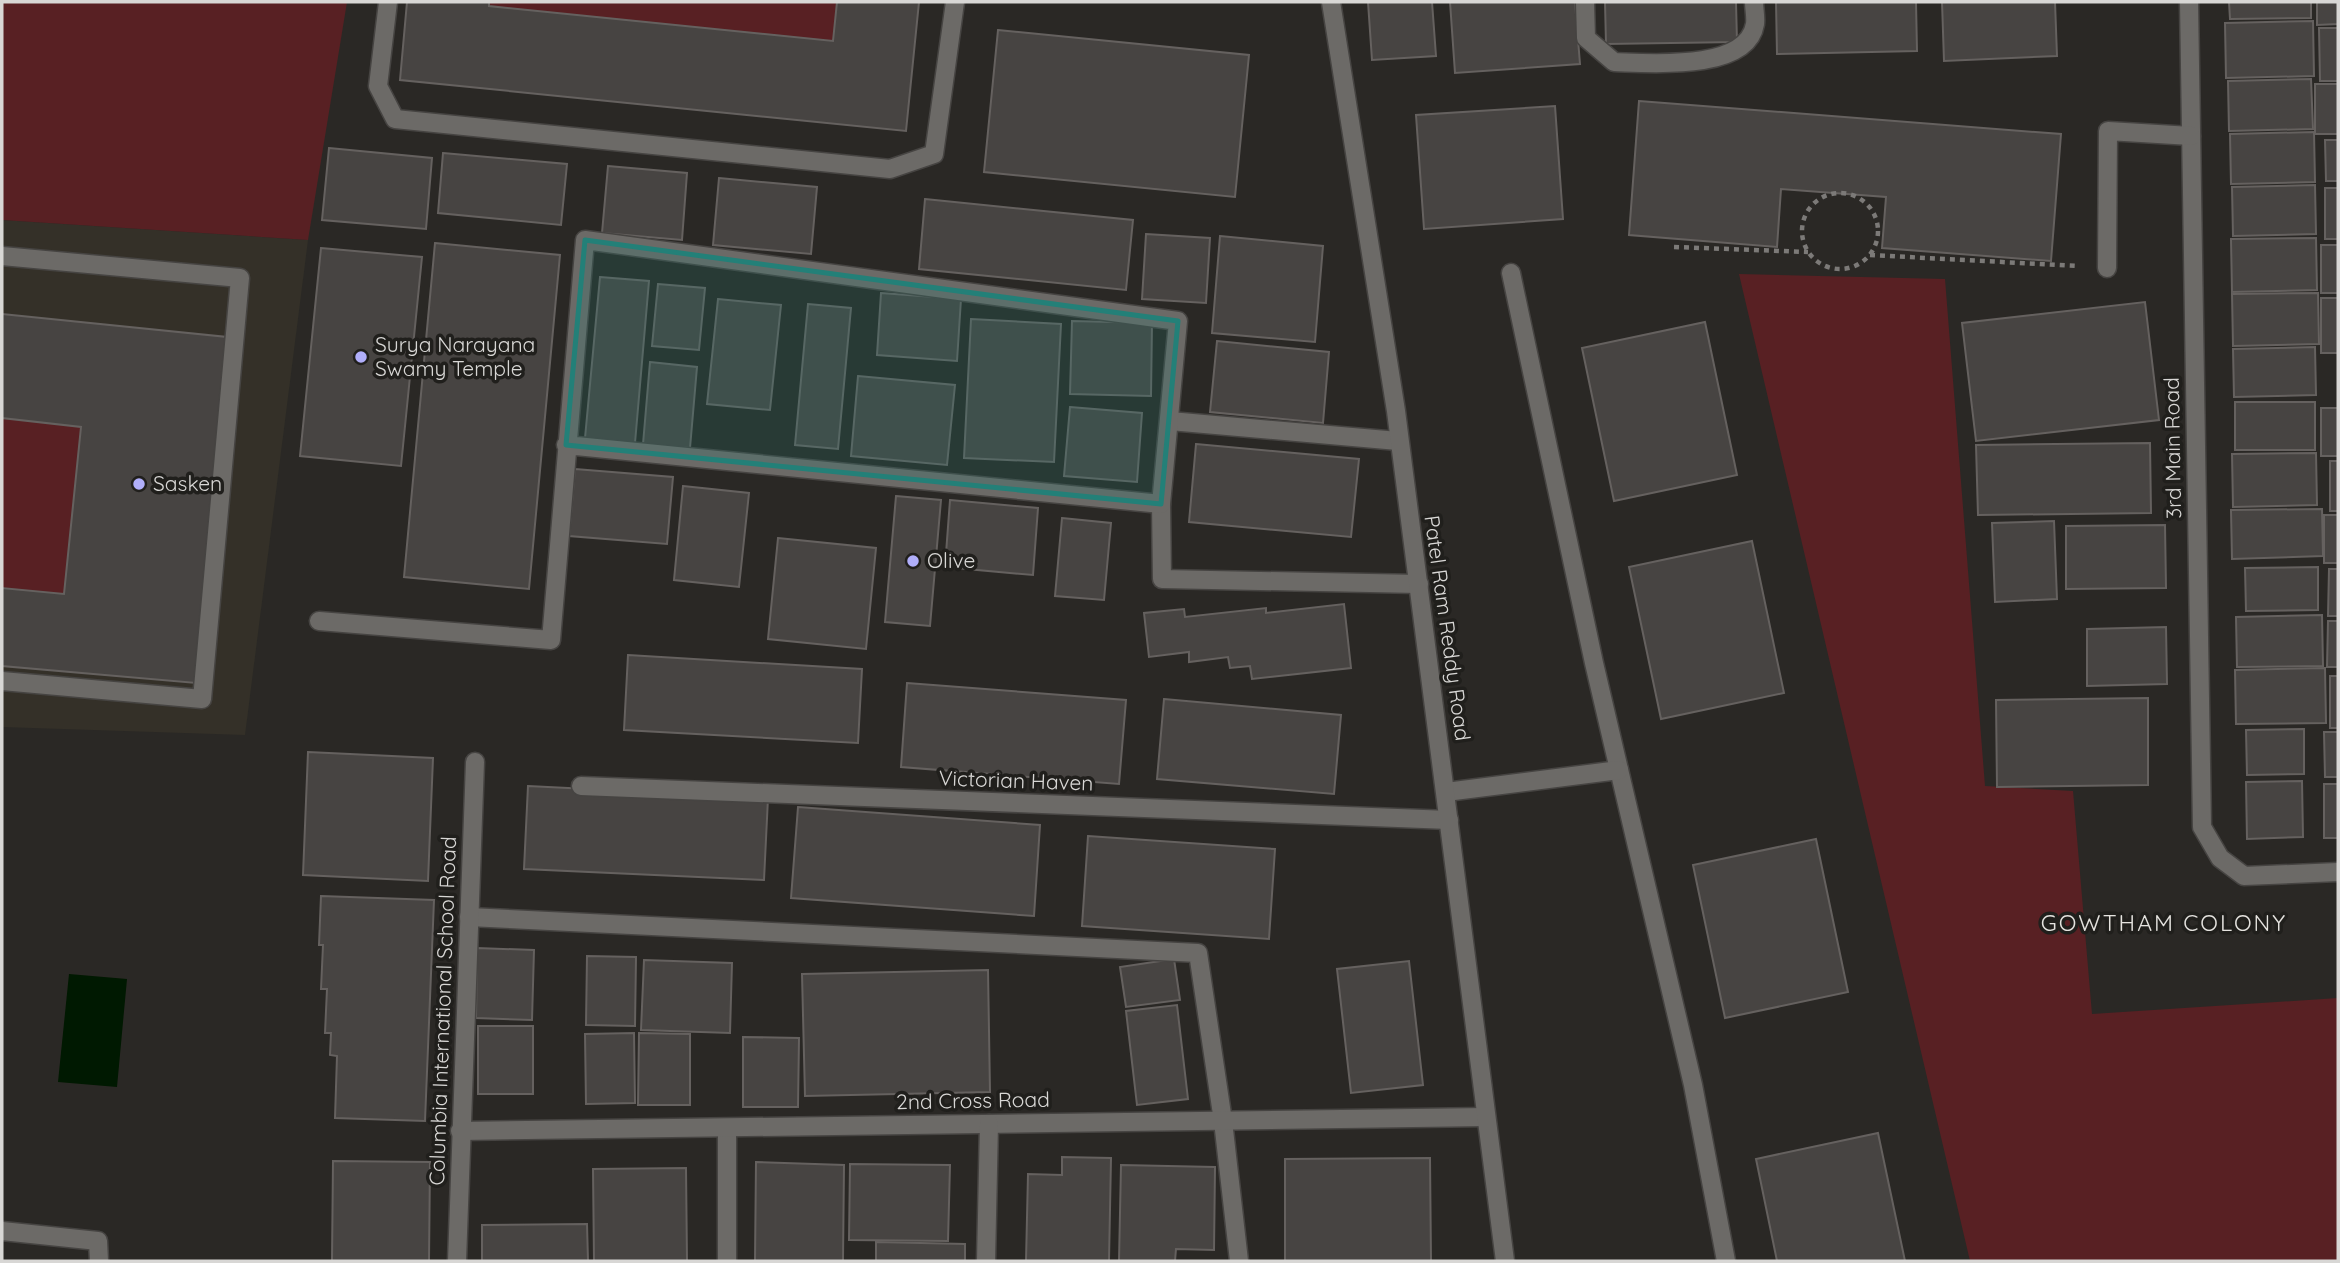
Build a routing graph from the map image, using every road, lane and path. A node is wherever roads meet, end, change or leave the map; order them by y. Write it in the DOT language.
graph roads {
  1 [pos="388,2"];
  2 [pos="955,2"];
  3 [pos="1331,2"];
  4 [pos="1585,2"];
  5 [pos="1754,2"];
  6 [pos="2189,2"];
  7 [pos="2191,136"];
  8 [pos="1674,247"];
  9 [pos="1809,252"];
  10 [pos="1870,255"];
  11 [pos="2,256"];
  12 [pos="2107,268"];
  13 [pos="1511,273"];
  14 [pos="1170,421"];
  15 [pos="1398,441"];
  16 [pos="566,445"];
  17 [pos="1161,504"];
  18 [pos="1419,584"];
  19 [pos="319,621"];
  20 [pos="2,681"];
  21 [pos="475,762"];
  22 [pos="1619,770"];
  23 [pos="581,786"];
  24 [pos="1446,792"];
  25 [pos="1449,820"];
  26 [pos="2338,872"];
  27 [pos="469,917"];
  28 [pos="1486,1117"];
  29 [pos="1223,1121"];
  30 [pos="989,1124"];
  31 [pos="727,1128"];
  32 [pos="460,1131"];
  33 [pos="2,1231"];
  34 [pos="99,1261"];
  35 [pos="457,1261"];
  36 [pos="727,1261"];
  37 [pos="986,1261"];
  38 [pos="1239,1261"];
  39 [pos="1505,1261"];
  40 [pos="1726,1261"];
  1 -- 2 [label="street"];
  3 -- 15 [label="street, Patel Ram Reddy Road"];
  4 -- 5 [label="street"];
  6 -- 7 [label="street, 3rd Main Road"];
  7 -- 12 [label="street"];
  7 -- 26 [label="street, 3rd Main Road"];
  8 -- 9 [label="path"];
  9 -- 10 [label="path"];
  9 -- 10 [label="path"];
  10 -- 12 [label="path"];
  11 -- 20 [label="street"];
  13 -- 22 [label="street"];
  14 -- 15 [label="street"];
  14 -- 16 [label="street"];
  14 -- 17 [label="street"];
  15 -- 18 [label="street, Patel Ram Reddy Road"];
  16 -- 17 [label="street"];
  16 -- 19 [label="street"];
  17 -- 18 [label="street"];
  18 -- 24 [label="street, Patel Ram Reddy Road"];
  21 -- 27 [label="street, Columbia International School Road"];
  22 -- 24 [label="street"];
  22 -- 40 [label="street"];
  23 -- 25 [label="street, Victorian Haven"];
  24 -- 25 [label="street, Patel Ram Reddy Road"];
  25 -- 28 [label="street, Patel Ram Reddy Road"];
  27 -- 29 [label="street"];
  27 -- 32 [label="street, Columbia International School Road"];
  28 -- 29 [label="street, 2nd Cross Road"];
  28 -- 39 [label="street, Patel Ram Reddy Road"];
  29 -- 30 [label="street, 2nd Cross Road"];
  29 -- 38 [label="street"];
  30 -- 31 [label="street, 2nd Cross Road"];
  30 -- 37 [label="street"];
  31 -- 32 [label="street, 2nd Cross Road"];
  31 -- 36 [label="street"];
  32 -- 35 [label="street, Columbia International School Road"];
  33 -- 34 [label="street"];
}
